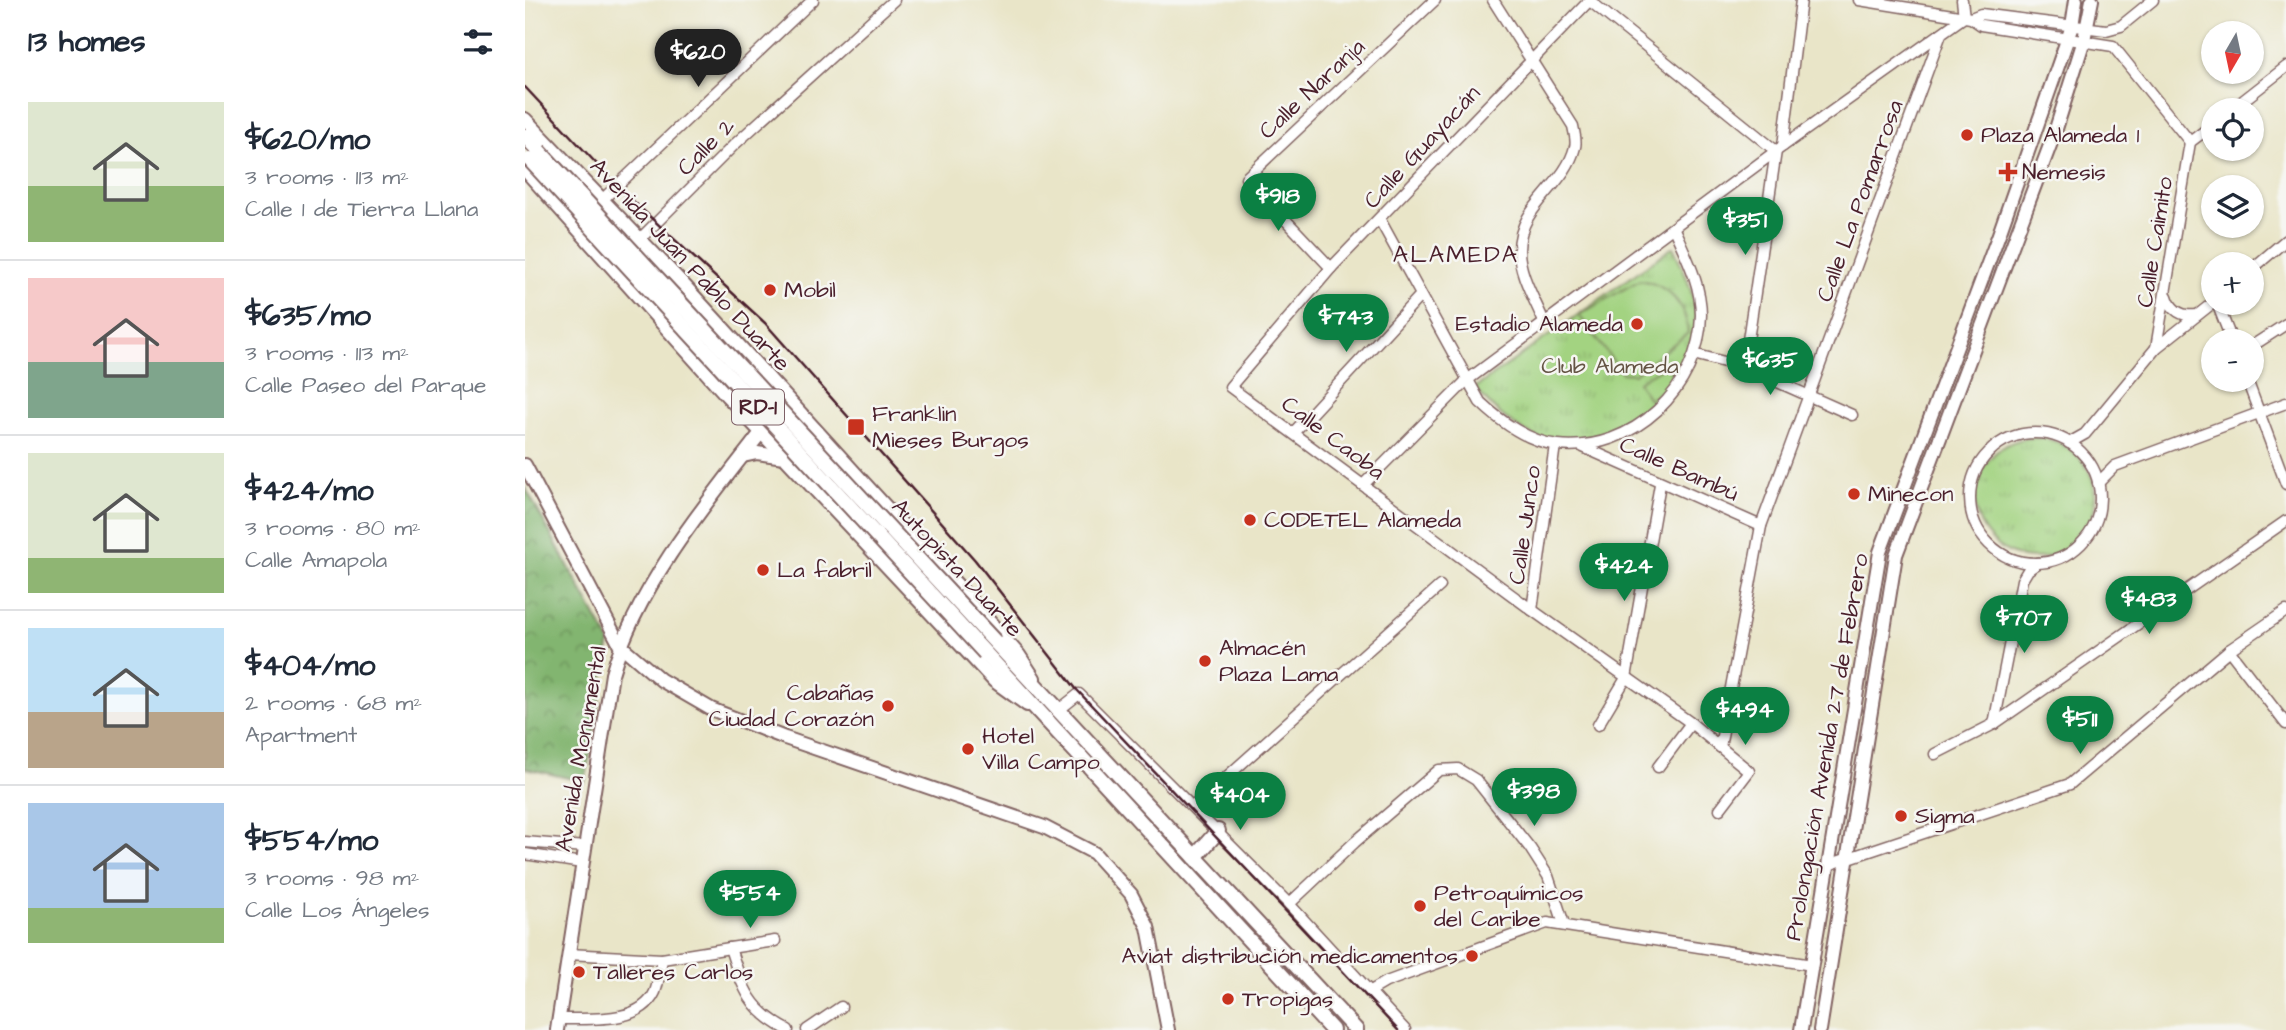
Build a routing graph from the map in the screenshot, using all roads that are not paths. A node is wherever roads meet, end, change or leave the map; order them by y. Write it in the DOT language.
graph roads {
  1 [pos="813,0"];
  2 [pos="894,0"];
  3 [pos="1435,0"];
  4 [pos="1493,0"];
  5 [pos="1801,0"];
  6 [pos="1859,0"];
  7 [pos="1962,0"];
  8 [pos="2076,0"];
  9 [pos="2092,0"];
  10 [pos="2153,0"];
  11 [pos="1590,1"];
  12 [pos="1968,17"];
  13 [pos="2106,30"];
  14 [pos="2070,32"];
  15 [pos="1941,34"];
  16 [pos="2085,34"];
  17 [pos="2104,43"];
  18 [pos="1530,59"];
  19 [pos="2286,68"];
  20 [pos="2247,98"];
  21 [pos="525,119"];
  22 [pos="2201,134"];
  23 [pos="525,135"];
  24 [pos="2190,142"];
  25 [pos="1779,148"];
  26 [pos="530,159"];
  27 [pos="602,200"];
  28 [pos="1380,220"];
  29 [pos="1674,229"];
  30 [pos="640,239"];
  31 [pos="2286,240"];
  32 [pos="2264,259"];
  33 [pos="1331,268"];
  34 [pos="2167,295"];
  35 [pos="1420,296"];
  36 [pos="2201,312"];
  37 [pos="2197,315"];
  38 [pos="1544,321"];
  39 [pos="2286,324"];
  40 [pos="2264,338"];
  41 [pos="2156,348"];
  42 [pos="1697,355"];
  43 [pos="1744,367"];
  44 [pos="1466,381"];
  45 [pos="1230,387"];
  46 [pos="2252,392"];
  47 [pos="1809,398"];
  48 [pos="787,400"];
  49 [pos="2286,403"];
  50 [pos="2260,413"];
  51 [pos="744,414"];
  52 [pos="1852,415"];
  53 [pos="762,432"];
  54 [pos="1294,432"];
  55 [pos="2085,434"];
  56 [pos="2069,443"];
  57 [pos="1555,445"];
  58 [pos="1581,446"];
  59 [pos="2082,453"];
  60 [pos="744,455"];
  61 [pos="786,458"];
  62 [pos="525,465"];
  63 [pos="2091,465"];
  64 [pos="2115,466"];
  65 [pos="2098,483"];
  66 [pos="1660,484"];
  67 [pos="2286,484"];
  68 [pos="1363,485"];
  69 [pos="2286,521"];
  70 [pos="1761,526"];
  71 [pos="2010,558"];
  72 [pos="2039,563"];
  73 [pos="2022,580"];
  74 [pos="1440,586"];
  75 [pos="1532,610"];
  76 [pos="2286,611"];
  77 [pos="620,645"];
  78 [pos="991,648"];
  79 [pos="2229,650"];
  80 [pos="1626,678"];
  81 [pos="1044,693"];
  82 [pos="1060,709"];
  83 [pos="1042,716"];
  84 [pos="1691,723"];
  85 [pos="1994,724"];
  86 [pos="2286,724"];
  87 [pos="1598,725"];
  88 [pos="1720,747"];
  89 [pos="1935,754"];
  90 [pos="1658,767"];
  91 [pos="1193,807"];
  92 [pos="1720,809"];
  93 [pos="1218,831"];
  94 [pos="525,842"];
  95 [pos="585,847"];
  96 [pos="525,854"];
  97 [pos="1195,857"];
  98 [pos="1849,858"];
  99 [pos="582,863"];
  100 [pos="1828,865"];
  101 [pos="1289,904"];
  102 [pos="1564,924"];
  103 [pos="775,941"];
  104 [pos="730,948"];
  105 [pos="568,954"];
  106 [pos="662,959"];
  107 [pos="1812,965"];
  108 [pos="1369,992"];
  109 [pos="841,1007"];
  110 [pos="558,1025"];
  111 [pos="788,1030"];
  112 [pos="807,1030"];
  113 [pos="1168,1030"];
  114 [pos="1332,1030"];
  115 [pos="1356,1030"];
  116 [pos="1405,1030"];
  117 [pos="1801,1030"];
  118 [pos="1820,1030"];
  1 -- 27 [label="street"];
  2 -- 30 [label="street, Calle 2"];
  3 -- 33 [label="street, Calle Naranja"];
  4 -- 18 [label="street"];
  5 -- 25 [label="street"];
  6 -- 12 [label="street"];
  7 -- 12 [label="street"];
  8 -- 14 [label="main road, Prolongación Avenida 27 de Febrero"];
  9 -- 16 [label="main road, Prolongación Avenida 27 de Febrero"];
  10 -- 13 [label="street"];
  11 -- 18 [label="street, Calle Guayacán"];
  11 -- 25 [label="street"];
  12 -- 14 [label="street"];
  12 -- 15 [label="street"];
  13 -- 16 [label="street"];
  13 -- 17 [label="street"];
  14 -- 16 [label="street"];
  14 -- 100 [label="main road, Prolongación Avenida 27 de Febrero"];
  15 -- 25 [label="street"];
  15 -- 47 [label="street, Calle La Pomarrosa"];
  16 -- 17 [label="street"];
  16 -- 98 [label="main road, Prolongación Avenida 27 de Febrero"];
  17 -- 24 [label="street"];
  18 -- 28 [label="street, Calle Guayacán"];
  18 -- 38 [label="street"];
  19 -- 20 [label="street"];
  21 -- 27 [label="main road, Avenida Juan Pablo Duarte"];
  22 -- 24 [label="street"];
  23 -- 26 [label="highway, Autopista Duarte / RD-1"];
  24 -- 34 [label="street, Calle Caimito"];
  25 -- 29 [label="street"];
  25 -- 43 [label="street"];
  26 -- 51 [label="main road, Autopista Duarte"];
  26 -- 78 [label="highway, Autopista Duarte / RD-1, bridge"];
  27 -- 30 [label="main road, Avenida Juan Pablo Duarte"];
  28 -- 33 [label="street, Calle Guayacán"];
  28 -- 35 [label="street"];
  29 -- 38 [label="street"];
  29 -- 42 [label="street"];
  30 -- 48 [label="main road, Avenida Juan Pablo Duarte"];
  31 -- 32 [label="street"];
  33 -- 45 [label="street, Calle Guayacán"];
  34 -- 37 [label="street"];
  34 -- 41 [label="street, Calle Caimito"];
  35 -- 44 [label="street"];
  35 -- 54 [label="street"];
  36 -- 37 [label="street"];
  37 -- 41 [label="street"];
  38 -- 44 [label="street"];
  39 -- 40 [label="street"];
  41 -- 55 [label="street"];
  42 -- 43 [label="street"];
  42 -- 58 [label="street"];
  43 -- 47 [label="street"];
  44 -- 57 [label="street"];
  44 -- 68 [label="street"];
  45 -- 54 [label="street, Calle Caoba"];
  46 -- 50 [label="street"];
  47 -- 52 [label="street"];
  47 -- 70 [label="street, Calle La Pomarrosa"];
  48 -- 53 [label="main road, Avenida Monumental"];
  48 -- 81 [label="main road, Avenida Juan Pablo Duarte"];
  49 -- 50 [label="street"];
  50 -- 64 [label="street"];
  50 -- 67 [label="street"];
  51 -- 53 [label="main road, Autopista Duarte"];
  51 -- 60 [label="main road"];
  53 -- 60 [label="main road, Avenida Monumental"];
  53 -- 61 [label="main road, Autopista Duarte"];
  54 -- 68 [label="street, Calle Caoba"];
  55 -- 56 [label="street"];
  55 -- 59 [label="street"];
  56 -- 59 [label="street"];
  56 -- 71 [label="street"];
  57 -- 58 [label="street"];
  57 -- 75 [label="street, Calle Junco"];
  58 -- 66 [label="street, Calle Bambú"];
  59 -- 63 [label="street"];
  60 -- 61 [label="main road"];
  60 -- 77 [label="main road, Avenida Monumental"];
  61 -- 83 [label="main road, Autopista Duarte"];
  62 -- 77 [label="main road"];
  63 -- 64 [label="street"];
  63 -- 65 [label="street"];
  64 -- 65 [label="street"];
  65 -- 72 [label="street"];
  66 -- 70 [label="street, Calle Bambú"];
  66 -- 80 [label="street"];
  68 -- 75 [label="street, Calle Caoba"];
  69 -- 85 [label="street"];
  70 -- 88 [label="street, Calle La Pomarrosa"];
  71 -- 72 [label="street"];
  71 -- 73 [label="street"];
  72 -- 73 [label="street"];
  73 -- 85 [label="street"];
  74 -- 91 [label="street"];
  75 -- 80 [label="street, Calle Caoba"];
  76 -- 79 [label="street"];
  77 -- 95 [label="main road, Avenida Monumental"];
  77 -- 113 [label="main road"];
  78 -- 81 [label="highway, Autopista Duarte / RD-1"];
  78 -- 83 [label="highway, Autopista Duarte / RD-1"];
  79 -- 86 [label="street"];
  79 -- 98 [label="street"];
  80 -- 84 [label="street, Calle Caoba"];
  80 -- 87 [label="street"];
  81 -- 82 [label="highway, Autopista Duarte / RD-1"];
  82 -- 91 [label="street"];
  82 -- 97 [label="highway, Autopista Duarte / RD-1"];
  83 -- 114 [label="highway, Autopista Duarte / RD-1"];
  84 -- 88 [label="street, Calle Caoba"];
  84 -- 90 [label="street"];
  85 -- 89 [label="street"];
  88 -- 92 [label="street, Calle Caoba"];
  91 -- 93 [label="street"];
  93 -- 97 [label="highway"];
  93 -- 101 [label="street"];
  94 -- 95 [label="street"];
  95 -- 99 [label="main road, Avenida Monumental"];
  96 -- 99 [label="street"];
  97 -- 115 [label="highway, Autopista Duarte / RD-1"];
  98 -- 100 [label="street"];
  98 -- 118 [label="main road, Prolongación Avenida 27 de Febrero"];
  99 -- 105 [label="main road, Avenida Monumental"];
  100 -- 107 [label="main road, Prolongación Avenida 27 de Febrero"];
  101 -- 102 [label="street"];
  101 -- 108 [label="street"];
  102 -- 107 [label="street"];
  102 -- 108 [label="street"];
  103 -- 104 [label="street"];
  104 -- 106 [label="street"];
  104 -- 111 [label="street"];
  105 -- 106 [label="street"];
  105 -- 110 [label="main road, Avenida Monumental"];
  106 -- 110 [label="street"];
  107 -- 117 [label="main road, Prolongación Avenida 27 de Febrero"];
  108 -- 116 [label="street"];
  109 -- 112 [label="street"];
}
